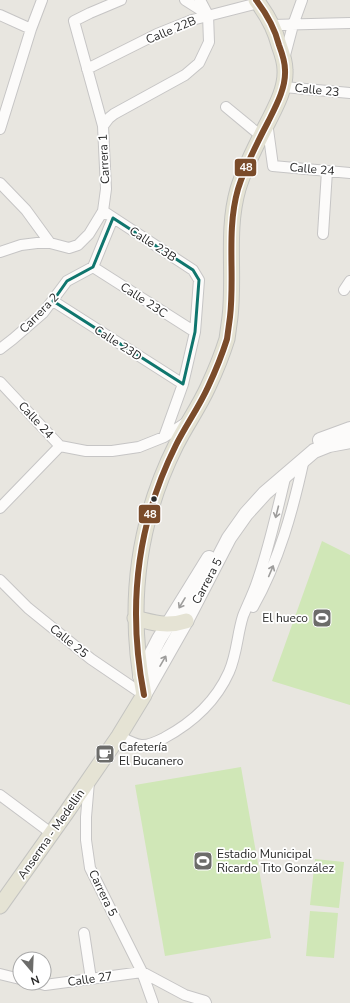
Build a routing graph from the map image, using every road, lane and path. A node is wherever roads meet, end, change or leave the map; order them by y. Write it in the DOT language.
graph roads {
  1 [pos="42,0"];
  2 [pos="121,0"];
  3 [pos="185,0"];
  4 [pos="200,0"];
  5 [pos="302,0"];
  6 [pos="257,2"];
  7 [pos="0,15"];
  8 [pos="208,15"];
  9 [pos="350,23"];
  10 [pos="272,25"];
  11 [pos="293,25"];
  12 [pos="31,29"];
  13 [pos="284,61"];
  14 [pos="87,69"];
  15 [pos="284,87"];
  16 [pos="350,93"];
  17 [pos="226,107"];
  18 [pos="268,122"];
  19 [pos="103,126"];
  20 [pos="0,129"];
  21 [pos="261,136"];
  22 [pos="327,171"];
  23 [pos="350,173"];
  24 [pos="0,183"];
  25 [pos="103,211"];
  26 [pos="113,218"];
  27 [pos="323,234"];
  28 [pos="50,243"];
  29 [pos="0,252"];
  30 [pos="93,267"];
  31 [pos="350,281"];
  32 [pos="344,290"];
  33 [pos="53,301"];
  34 [pos="195,332"];
  35 [pos="0,348"];
  36 [pos="0,382"];
  37 [pos="183,384"];
  38 [pos="190,420"];
  39 [pos="350,429"];
  40 [pos="164,437"];
  41 [pos="350,441"];
  42 [pos="60,446"];
  43 [pos="304,458"];
  44 [pos="286,474"];
  45 [pos="0,508"];
  46 [pos="0,580"];
  47 [pos="135,618"];
  48 [pos="186,621"];
  49 [pos="168,625"];
  50 [pos="239,630"];
  51 [pos="140,676"];
  52 [pos="144,695"];
  53 [pos="119,736"];
  54 [pos="101,761"];
  55 [pos="90,776"];
  56 [pos="0,795"];
  57 [pos="51,833"];
  58 [pos="0,906"];
  59 [pos="84,933"];
  60 [pos="142,972"];
  61 [pos="0,974"];
  62 [pos="12,977"];
  63 [pos="91,979"];
  64 [pos="52,984"];
  65 [pos="153,1003"];
  66 [pos="206,1003"];
  1 -- 12 [label="street"];
  2 -- 14 [label="street"];
  3 -- 8 [label="street"];
  4 -- 8 [label="street, Carrera 1"];
  5 -- 11 [label="street"];
  6 -- 8 [label="street, Calle 22B"];
  6 -- 10 [label="main road"];
  7 -- 12 [label="street"];
  8 -- 14 [label="street, Calle 22B"];
  8 -- 19 [label="street, Carrera 1"];
  9 -- 11 [label="street"];
  10 -- 11 [label="street"];
  10 -- 13 [label="main road"];
  11 -- 13 [label="street"];
  12 -- 20 [label="street"];
  13 -- 15 [label="main road"];
  14 -- 19 [label="street"];
  15 -- 16 [label="street, Calle 23"];
  15 -- 18 [label="main road"];
  17 -- 21 [label="street"];
  18 -- 21 [label="main road"];
  18 -- 22 [label="street, Calle 24"];
  19 -- 25 [label="street, Carrera 1"];
  21 -- 38 [label="main road"];
  22 -- 23 [label="street, Calle 24"];
  22 -- 27 [label="street"];
  24 -- 28 [label="street"];
  25 -- 26 [label="street, Calle 23B"];
  25 -- 28 [label="street, Carrera 1"];
  26 -- 30 [label="street"];
  26 -- 34 [label="street, Calle 23B"];
  28 -- 29 [label="street, Carrera 1"];
  30 -- 33 [label="street, Carrera 2"];
  30 -- 34 [label="street, Calle 23C"];
  31 -- 32 [label="street"];
  33 -- 35 [label="street, Carrera 2"];
  33 -- 37 [label="street, Calle 23D"];
  34 -- 37 [label="street"];
  36 -- 42 [label="street, Calle 24"];
  37 -- 40 [label="street"];
  38 -- 40 [label="street, Calle 24"];
  38 -- 47 [label="main road"];
  39 -- 49 [label="street, Carrera 5, one-way"];
  40 -- 42 [label="street, Calle 24"];
  41 -- 43 [label="street, Carrera 5"];
  42 -- 45 [label="street"];
  43 -- 44 [label="street, Carrera 5"];
  50 -- 43 [label="street, one-way"];
  44 -- 48 [label="street, Carrera 5"];
  44 -- 50 [label="street, one-way"];
  46 -- 52 [label="street, Calle 25"];
  47 -- 49 [label="main road"];
  47 -- 51 [label="main road"];
  48 -- 49 [label="main road"];
  52 -- 48 [label="street, Carrera 5, one-way"];
  49 -- 51 [label="street, Carrera 5"];
  50 -- 53 [label="street"];
  51 -- 52 [label="main road"];
  52 -- 53 [label="main road, Carrera 5"];
  53 -- 54 [label="main road, Carrera 5"];
  54 -- 55 [label="main road, Anserma - Medellin"];
  55 -- 57 [label="main road, Anserma - Medellin"];
  55 -- 60 [label="street, Carrera 5"];
  56 -- 57 [label="street"];
  57 -- 58 [label="main road, Anserma - Medellin"];
  59 -- 63 [label="street"];
  60 -- 63 [label="street, Calle 27"];
  60 -- 65 [label="street, Carrera 5"];
  60 -- 66 [label="street"];
  61 -- 62 [label="street"];
  63 -- 64 [label="street, Calle 27"];
}
